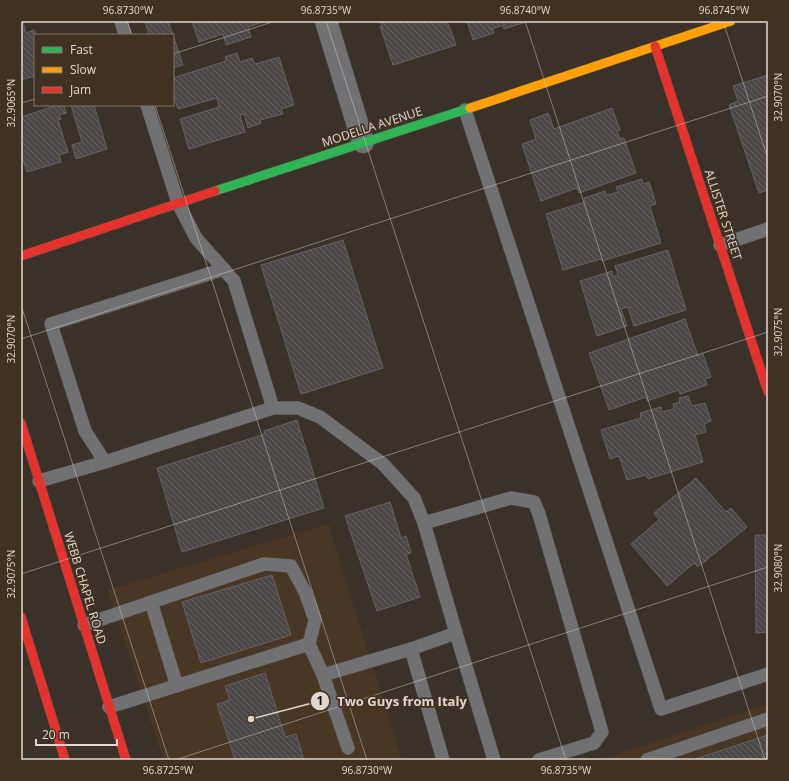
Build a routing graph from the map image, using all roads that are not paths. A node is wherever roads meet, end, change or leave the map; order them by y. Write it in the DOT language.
graph roads {
  1 [pos="121,21"];
  2 [pos="326,21"];
  3 [pos="731,21"];
  4 [pos="125,34"];
  5 [pos="655,46"];
  6 [pos="148,106"];
  7 [pos="465,110"];
  8 [pos="363,142"];
  9 [pos="178,203"];
  10 [pos="768,229"];
  11 [pos="720,245"];
  12 [pos="21,256"];
  13 [pos="224,269"];
  14 [pos="768,392"];
  15 [pos="273,408"];
  16 [pos="21,423"];
  17 [pos="105,462"];
  18 [pos="39,481"];
  19 [pos="424,524"];
  20 [pos="151,602"];
  21 [pos="21,617"];
  22 [pos="84,625"];
  23 [pos="456,633"];
  24 [pos="309,644"];
  25 [pos="411,649"];
  26 [pos="768,674"];
  27 [pos="323,675"];
  28 [pos="177,686"];
  29 [pos="109,707"];
  30 [pos="768,719"];
  31 [pos="348,748"];
  32 [pos="65,760"];
  33 [pos="126,760"];
  34 [pos="443,760"];
  35 [pos="494,760"];
  36 [pos="539,760"];
  37 [pos="647,760"];
  1 -- 4 [label="lane"];
  2 -- 8 [label="street"];
  3 -- 5 [label="street, MODELLA AVENUE"];
  5 -- 7 [label="street, MODELLA AVENUE"];
  5 -- 11 [label="street, ALLISTER STREET"];
  6 -- 9 [label="lane"];
  7 -- 8 [label="street, MODELLA AVENUE"];
  7 -- 26 [label="lane"];
  8 -- 9 [label="street, MODELLA AVENUE"];
  9 -- 12 [label="street, MODELLA AVENUE"];
  9 -- 13 [label="lane"];
  10 -- 11 [label="lane"];
  11 -- 14 [label="street, ALLISTER STREET"];
  13 -- 15 [label="lane"];
  13 -- 17 [label="lane"];
  15 -- 17 [label="lane"];
  15 -- 19 [label="lane"];
  16 -- 18 [label="street, WEBB CHAPEL ROAD"];
  17 -- 18 [label="lane"];
  18 -- 22 [label="street, WEBB CHAPEL ROAD"];
  19 -- 23 [label="lane"];
  19 -- 36 [label="lane"];
  20 -- 22 [label="lane"];
  20 -- 24 [label="lane"];
  20 -- 28 [label="lane"];
  21 -- 32 [label="street"];
  22 -- 29 [label="street, WEBB CHAPEL ROAD"];
  23 -- 25 [label="lane"];
  23 -- 35 [label="lane"];
  24 -- 27 [label="lane"];
  24 -- 28 [label="lane"];
  25 -- 27 [label="lane"];
  25 -- 34 [label="lane"];
  27 -- 31 [label="lane"];
  28 -- 29 [label="lane"];
  29 -- 33 [label="street, WEBB CHAPEL ROAD"];
  30 -- 37 [label="lane"];
}
